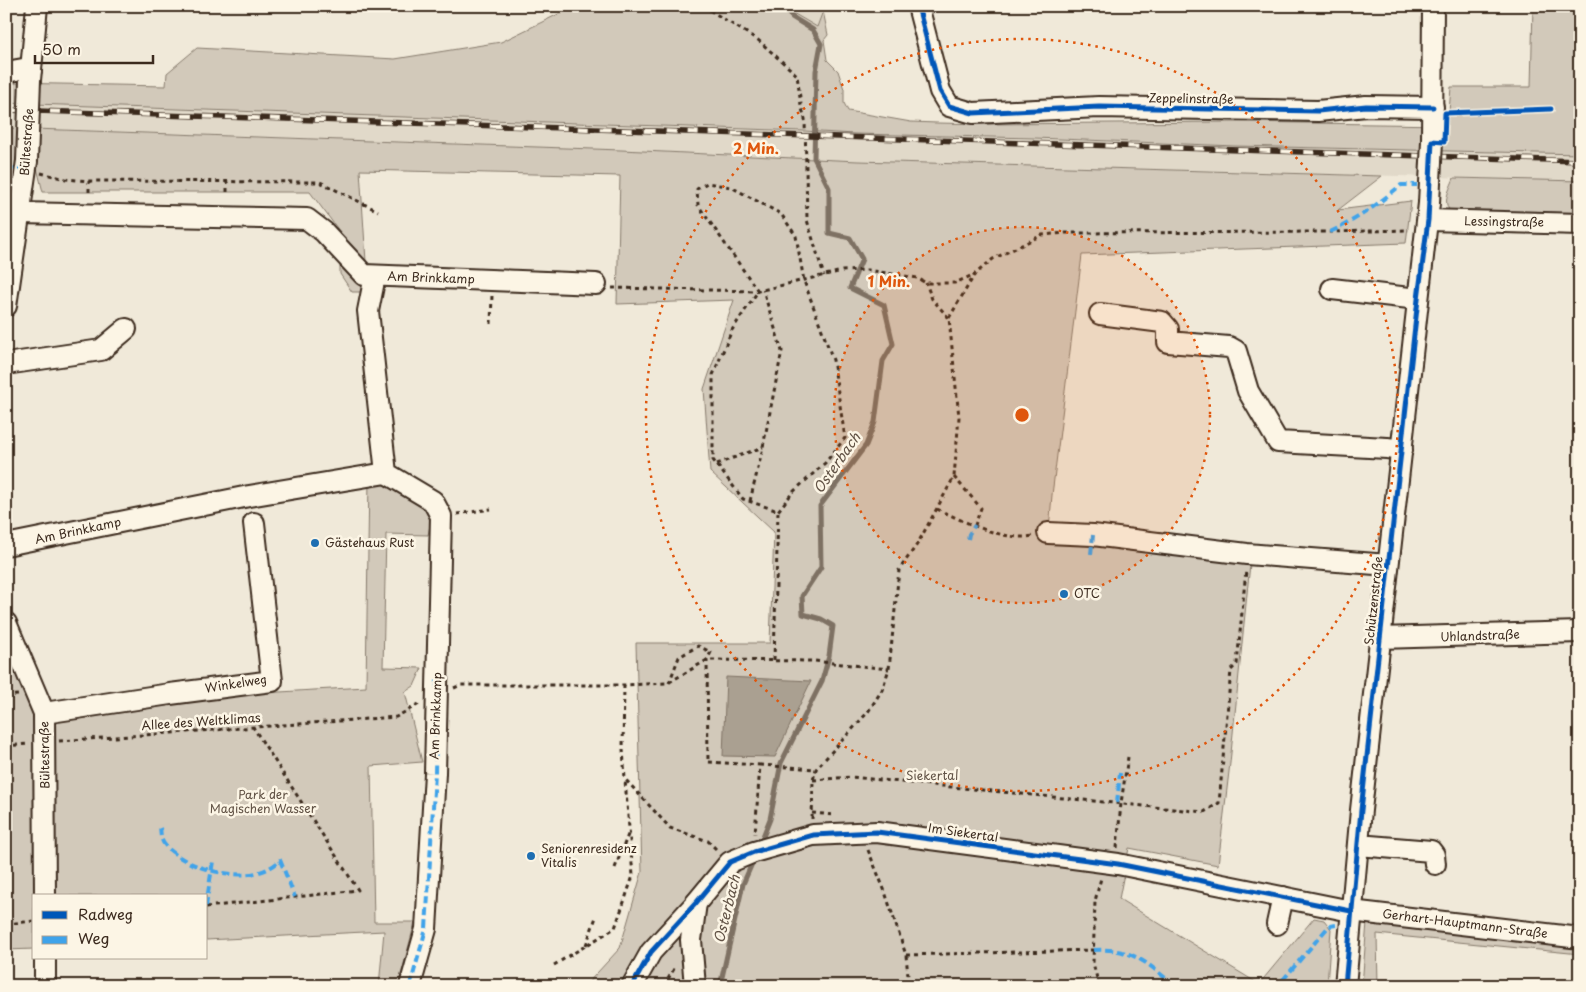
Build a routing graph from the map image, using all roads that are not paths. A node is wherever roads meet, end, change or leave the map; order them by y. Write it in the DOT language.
graph roads {
  1 [pos="37,6"];
  2 [pos="918,6"];
  3 [pos="1433,6"];
  4 [pos="6,72"];
  5 [pos="30,75"];
  6 [pos="1433,123"];
  7 [pos="19,213"];
  8 [pos="1423,218"];
  9 [pos="1580,224"];
  10 [pos="375,276"];
  11 [pos="596,284"];
  12 [pos="1332,289"];
  13 [pos="1418,299"];
  14 [pos="6,306"];
  15 [pos="1100,314"];
  16 [pos="126,329"];
  17 [pos="6,364"];
  18 [pos="1402,450"];
  19 [pos="386,473"];
  20 [pos="254,522"];
  21 [pos="1048,533"];
  22 [pos="6,545"];
  23 [pos="1388,565"];
  24 [pos="6,623"];
  25 [pos="1580,632"];
  26 [pos="1380,638"];
  27 [pos="44,713"];
  28 [pos="1358,845"];
  29 [pos="1435,864"];
  30 [pos="46,894"];
  31 [pos="1283,897"];
  32 [pos="696,903"];
  33 [pos="1351,911"];
  34 [pos="1277,924"];
  35 [pos="1580,938"];
  36 [pos="45,960"];
  37 [pos="45,986"];
  38 [pos="410,986"];
  39 [pos="632,986"];
  40 [pos="694,986"];
  41 [pos="1344,986"];
  1 -- 5 [label="street, Bültestraße"];
  2 -- 6 [label="street, Zeppelinstraße"];
  3 -- 6 [label="street"];
  4 -- 5 [label="street"];
  5 -- 7 [label="street, Bültestraße, bridge"];
  6 -- 8 [label="street, Schützenstraße, bridge"];
  7 -- 10 [label="street"];
  7 -- 14 [label="street, Bültestraße"];
  8 -- 9 [label="street, Lessingstraße"];
  8 -- 13 [label="street, Schützenstraße"];
  10 -- 11 [label="street, Am Brinkkamp"];
  10 -- 19 [label="street, Am Brinkkamp"];
  12 -- 13 [label="street"];
  13 -- 18 [label="street, Schützenstraße"];
  15 -- 18 [label="street"];
  16 -- 17 [label="street"];
  18 -- 23 [label="street, Schützenstraße"];
  19 -- 22 [label="street, Am Brinkkamp"];
  19 -- 38 [label="street, Am Brinkkamp"];
  20 -- 27 [label="street, Winkelweg"];
  21 -- 23 [label="street"];
  23 -- 26 [label="street, Schützenstraße"];
  24 -- 27 [label="street, Bültestraße"];
  25 -- 26 [label="street, Uhlandstraße"];
  26 -- 28 [label="street, Schützenstraße"];
  27 -- 30 [label="street, Bültestraße"];
  28 -- 29 [label="street"];
  28 -- 33 [label="street, Schützenstraße"];
  31 -- 32 [label="street, Im Siekertal"];
  31 -- 33 [label="street, Im Siekertal"];
  31 -- 34 [label="street"];
  32 -- 39 [label="street, Im Siekertal"];
  32 -- 40 [label="street"];
  33 -- 35 [label="street, Gerhart-Hauptmann-Straße"];
  33 -- 41 [label="street, Schützenstraße"];
  36 -- 37 [label="street"];
}
